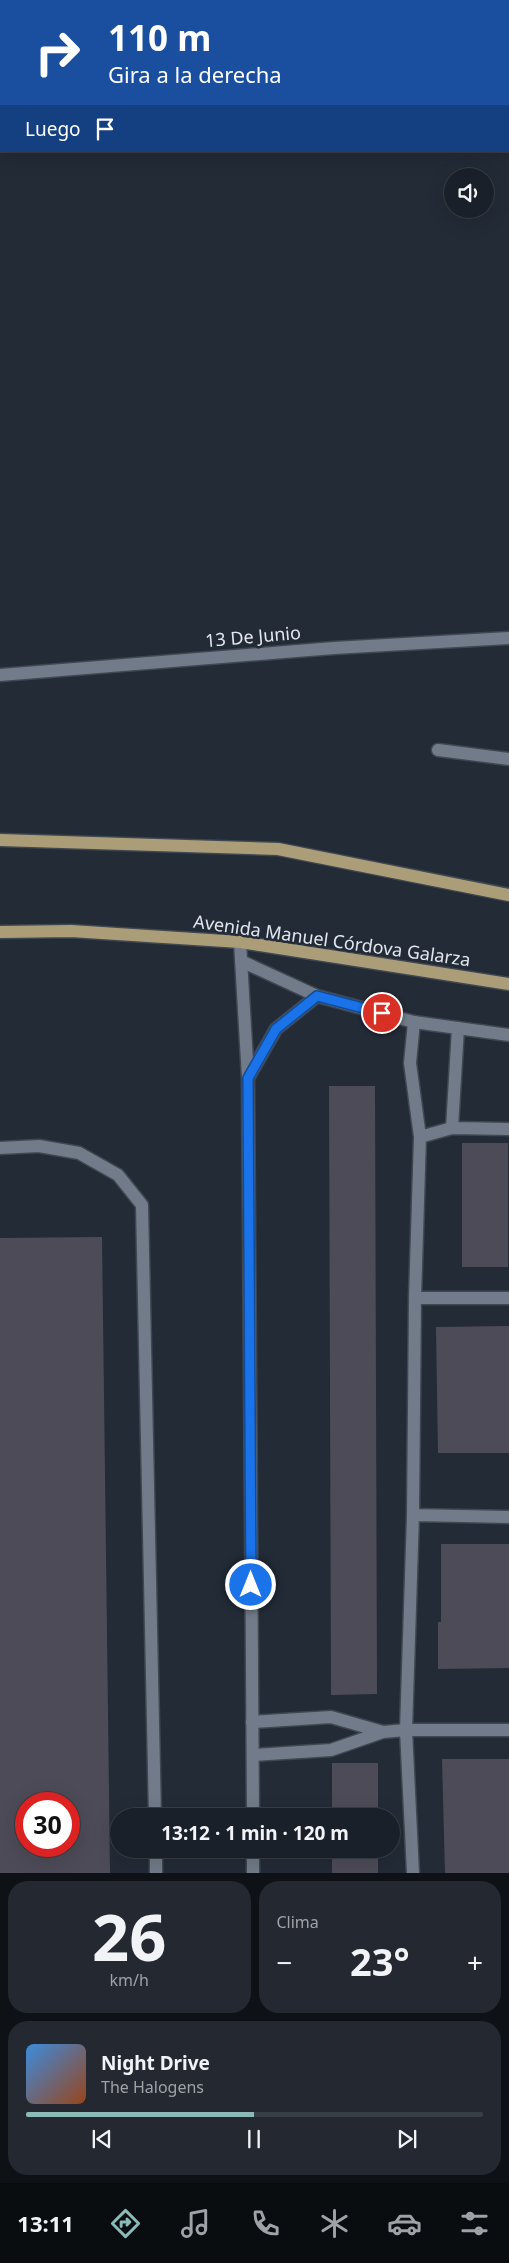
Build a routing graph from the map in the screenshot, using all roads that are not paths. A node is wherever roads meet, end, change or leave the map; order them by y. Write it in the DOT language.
graph roads {
  1 [pos="509,638"];
  2 [pos="0,675"];
  3 [pos="438,750"];
  4 [pos="509,760"];
  5 [pos="0,840"];
  6 [pos="509,895"];
  7 [pos="0,932"];
  8 [pos="240,942"];
  9 [pos="241,961"];
  10 [pos="509,984"];
  11 [pos="317,996"];
  12 [pos="414,1022"];
  13 [pos="458,1028"];
  14 [pos="509,1035"];
  15 [pos="248,1078"];
  16 [pos="452,1128"];
  17 [pos="509,1129"];
  18 [pos="420,1137"];
  19 [pos="0,1148"];
  20 [pos="415,1298"];
  21 [pos="509,1298"];
  22 [pos="413,1515"];
  23 [pos="509,1517"];
  24 [pos="252,1722"];
  25 [pos="406,1730"];
  26 [pos="509,1730"];
  27 [pos="383,1732"];
  28 [pos="253,1755"];
  29 [pos="155,1808"];
  30 [pos="253,1808"];
  31 [pos="156,1858"];
  32 [pos="253,1858"];
  33 [pos="156,1873"];
  34 [pos="253,1873"];
  35 [pos="413,1873"];
  1 -- 2 [label="street, 13 De Junio"];
  3 -- 4 [label="street"];
  5 -- 6 [label="main road"];
  7 -- 8 [label="main road, Avenida Manuel Córdova Galarza"];
  8 -- 9 [label="street"];
  8 -- 10 [label="main road, Avenida Manuel Córdova Galarza"];
  9 -- 11 [label="street"];
  9 -- 15 [label="street"];
  11 -- 12 [label="street"];
  11 -- 15 [label="street"];
  12 -- 13 [label="street"];
  12 -- 18 [label="street"];
  13 -- 14 [label="street"];
  13 -- 16 [label="street"];
  15 -- 24 [label="street"];
  16 -- 17 [label="street"];
  16 -- 18 [label="street"];
  18 -- 20 [label="street"];
  19 -- 29 [label="street"];
  20 -- 21 [label="street"];
  20 -- 22 [label="street"];
  22 -- 23 [label="street"];
  22 -- 25 [label="street"];
  24 -- 27 [label="street"];
  24 -- 28 [label="street"];
  25 -- 26 [label="street"];
  25 -- 27 [label="street"];
  25 -- 35 [label="street"];
  27 -- 28 [label="street"];
  28 -- 30 [label="street"];
  31 -- 33 [label="street"];
  32 -- 34 [label="street"];
}
